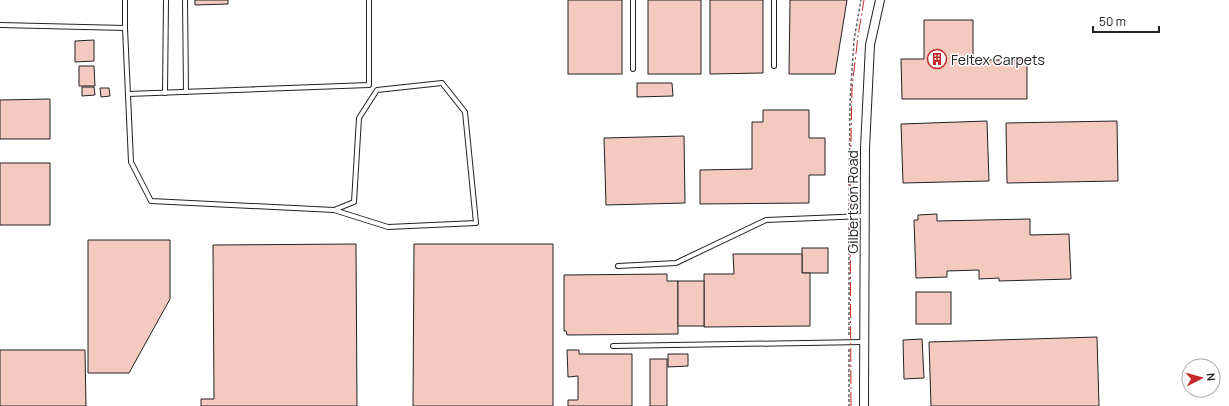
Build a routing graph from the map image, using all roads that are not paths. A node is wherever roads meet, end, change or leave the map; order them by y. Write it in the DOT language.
graph roads {
  1 [pos="126,0"];
  2 [pos="166,0"];
  3 [pos="185,0"];
  4 [pos="369,0"];
  5 [pos="633,0"];
  6 [pos="774,0"];
  7 [pos="880,0"];
  8 [pos="0,25"];
  9 [pos="125,28"];
  10 [pos="774,66"];
  11 [pos="633,69"];
  12 [pos="186,92"];
  13 [pos="166,93"];
  14 [pos="128,94"];
  15 [pos="334,210"];
  16 [pos="865,216"];
  17 [pos="618,266"];
  18 [pos="864,342"];
  19 [pos="613,346"];
  20 [pos="864,406"];
  1 -- 9 [label="lane"];
  2 -- 13 [label="lane"];
  3 -- 12 [label="lane"];
  4 -- 12 [label="lane"];
  5 -- 11 [label="lane"];
  6 -- 10 [label="lane"];
  7 -- 16 [label="street, Gilbertson Road"];
  8 -- 9 [label="lane"];
  9 -- 14 [label="lane"];
  12 -- 13 [label="lane"];
  13 -- 14 [label="lane"];
  14 -- 15 [label="lane"];
  15 -- 15 [label="lane"];
  16 -- 17 [label="lane"];
  16 -- 18 [label="street, Gilbertson Road"];
  18 -- 19 [label="lane"];
  18 -- 20 [label="street, Gilbertson Road"];
}
